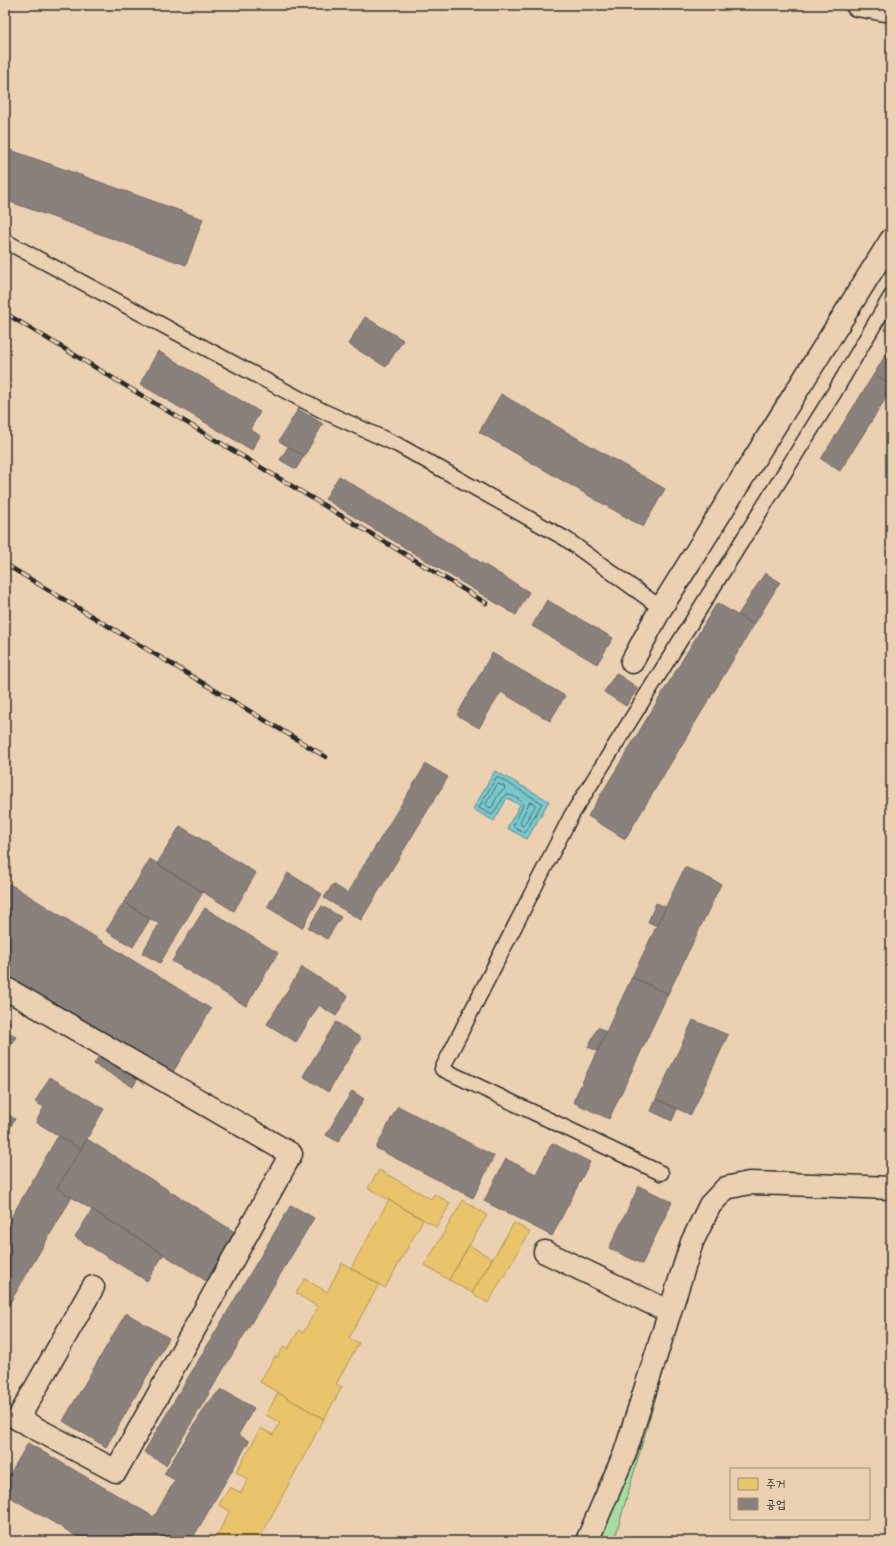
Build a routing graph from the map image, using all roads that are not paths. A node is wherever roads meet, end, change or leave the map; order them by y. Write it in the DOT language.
graph roads {
  1 [pos="857,5"];
  2 [pos="891,10"];
  3 [pos="891,240"];
  4 [pos="5,241"];
  5 [pos="891,296"];
  6 [pos="661,608"];
  7 [pos="632,662"];
  8 [pos="5,988"];
  9 [pos="661,1173"];
  10 [pos="891,1188"];
  11 [pos="545,1252"];
  12 [pos="92,1287"];
  13 [pos="670,1312"];
  14 [pos="586,1541"];
  1 -- 2 [label="street"];
  3 -- 6 [label="street"];
  4 -- 6 [label="lane"];
  5 -- 9 [label="lane"];
  6 -- 7 [label="street"];
  8 -- 12 [label="street"];
  10 -- 13 [label="street"];
  11 -- 13 [label="street"];
  13 -- 14 [label="street"];
}
